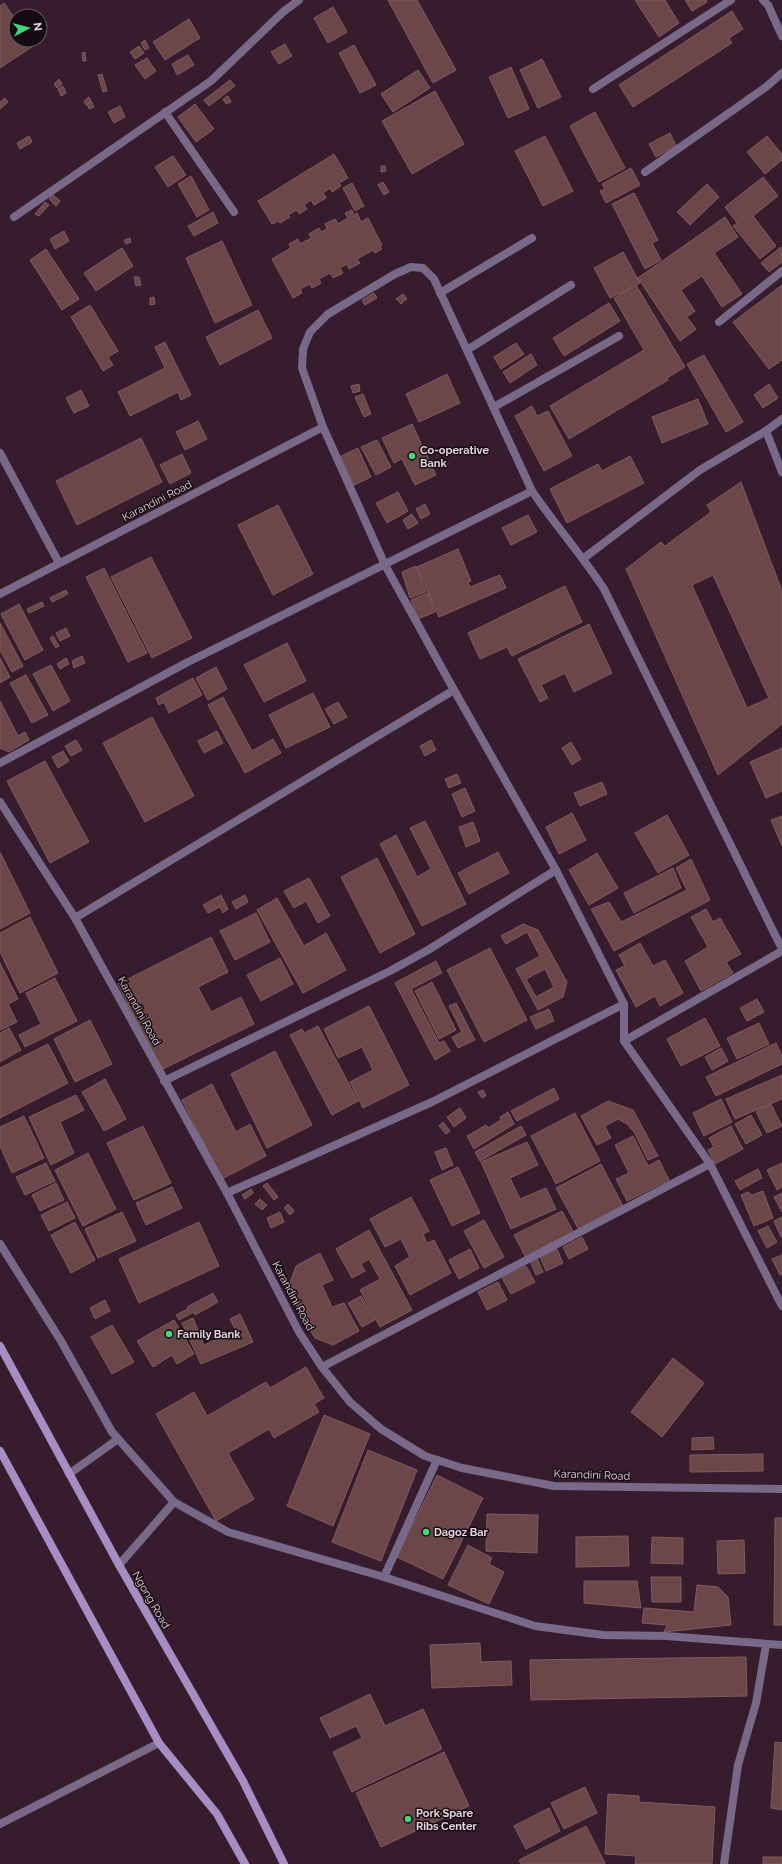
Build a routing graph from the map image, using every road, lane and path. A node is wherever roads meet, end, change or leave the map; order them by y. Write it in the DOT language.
graph roads {
  1 [pos="299,0"];
  2 [pos="731,0"];
  3 [pos="763,0"];
  4 [pos="782,36"];
  5 [pos="782,73"];
  6 [pos="593,90"];
  7 [pos="166,112"];
  8 [pos="645,172"];
  9 [pos="234,212"];
  10 [pos="14,217"];
  11 [pos="532,238"];
  12 [pos="782,270"];
  13 [pos="570,285"];
  14 [pos="440,293"];
  15 [pos="719,322"];
  16 [pos="619,336"];
  17 [pos="467,350"];
  18 [pos="494,407"];
  19 [pos="782,419"];
  20 [pos="323,427"];
  21 [pos="766,431"];
  22 [pos="0,453"];
  23 [pos="782,472"];
  24 [pos="532,491"];
  25 [pos="584,558"];
  26 [pos="59,563"];
  27 [pos="385,565"];
  28 [pos="0,594"];
  29 [pos="454,690"];
  30 [pos="0,763"];
  31 [pos="0,802"];
  32 [pos="556,870"];
  33 [pos="75,918"];
  34 [pos="782,950"];
  35 [pos="624,1004"];
  36 [pos="624,1041"];
  37 [pos="164,1081"];
  38 [pos="710,1164"];
  39 [pos="226,1193"];
  40 [pos="0,1244"];
  41 [pos="782,1306"];
  42 [pos="0,1346"];
  43 [pos="322,1367"];
  44 [pos="118,1438"];
  45 [pos="0,1451"];
  46 [pos="436,1460"];
  47 [pos="69,1474"];
  48 [pos="782,1489"];
  49 [pos="174,1502"];
  50 [pos="119,1565"];
  51 [pos="384,1577"];
  52 [pos="766,1644"];
  53 [pos="782,1645"];
  54 [pos="160,1743"];
  55 [pos="0,1824"];
  56 [pos="245,1864"];
  57 [pos="284,1864"];
  58 [pos="724,1864"];
  1 -- 7 [label="street"];
  2 -- 6 [label="street"];
  3 -- 4 [label="street"];
  5 -- 8 [label="street"];
  7 -- 9 [label="street"];
  7 -- 10 [label="street"];
  11 -- 14 [label="street"];
  12 -- 15 [label="street"];
  13 -- 17 [label="street"];
  14 -- 17 [label="street"];
  14 -- 20 [label="street"];
  16 -- 18 [label="street"];
  17 -- 18 [label="street"];
  18 -- 24 [label="street"];
  19 -- 21 [label="street"];
  20 -- 26 [label="street, Karandini Road"];
  20 -- 27 [label="street"];
  21 -- 23 [label="street"];
  21 -- 25 [label="street"];
  22 -- 26 [label="street"];
  24 -- 25 [label="street"];
  24 -- 27 [label="street"];
  25 -- 34 [label="street"];
  26 -- 28 [label="street, Karandini Road"];
  27 -- 29 [label="street"];
  27 -- 30 [label="street"];
  29 -- 32 [label="street"];
  29 -- 33 [label="street"];
  31 -- 33 [label="street, Karandini Road"];
  32 -- 35 [label="street"];
  32 -- 37 [label="street"];
  33 -- 37 [label="street, Karandini Road"];
  34 -- 36 [label="street"];
  35 -- 36 [label="street"];
  35 -- 39 [label="street"];
  36 -- 38 [label="street"];
  37 -- 39 [label="street, Karandini Road"];
  38 -- 41 [label="street"];
  38 -- 43 [label="street"];
  39 -- 43 [label="street, Karandini Road"];
  40 -- 44 [label="street"];
  42 -- 47 [label="main road, Ngong Road"];
  43 -- 46 [label="street, Karandini Road"];
  44 -- 47 [label="street"];
  44 -- 49 [label="street"];
  45 -- 54 [label="main road"];
  46 -- 48 [label="street, Karandini Road"];
  46 -- 51 [label="street"];
  47 -- 50 [label="main road, Ngong Road"];
  49 -- 50 [label="street"];
  49 -- 51 [label="street"];
  50 -- 57 [label="main road, Ngong Road"];
  51 -- 52 [label="street"];
  52 -- 53 [label="street"];
  52 -- 58 [label="street"];
  54 -- 55 [label="street"];
  54 -- 56 [label="main road"];
}
